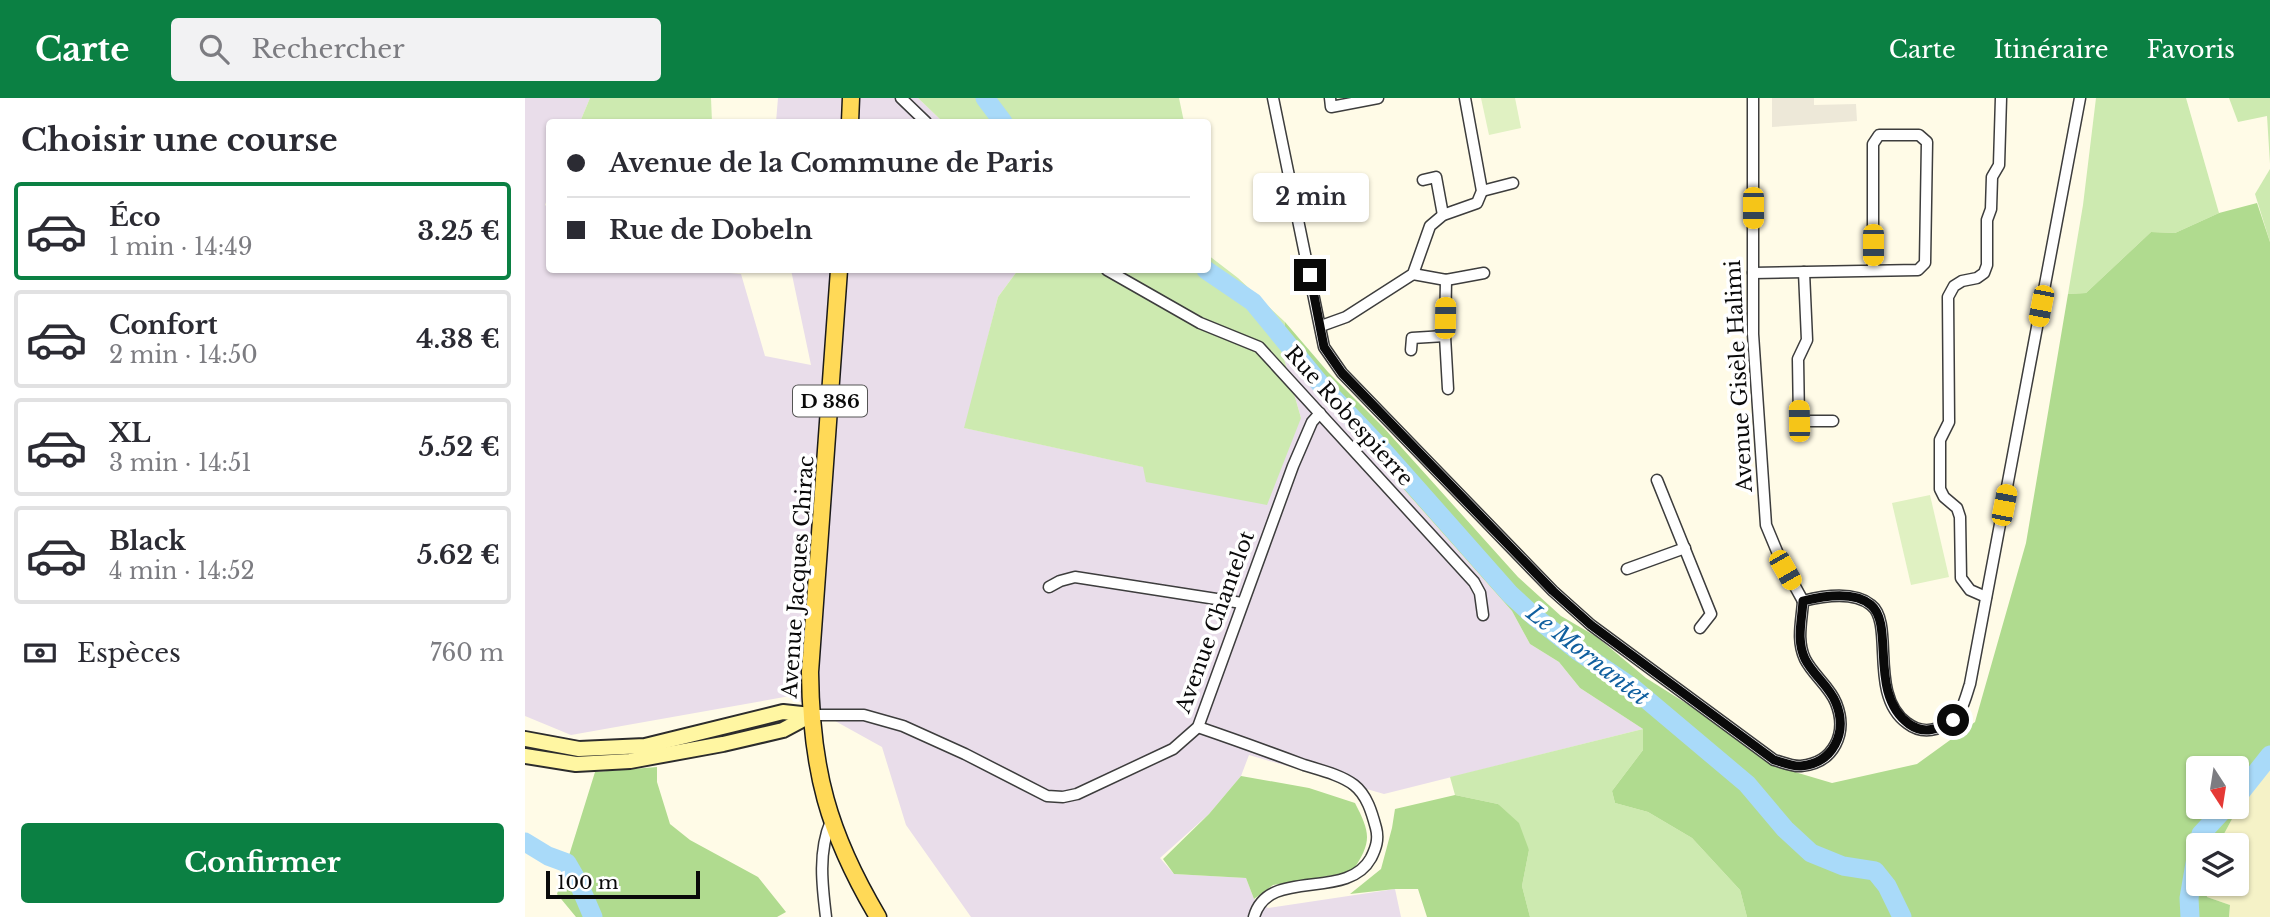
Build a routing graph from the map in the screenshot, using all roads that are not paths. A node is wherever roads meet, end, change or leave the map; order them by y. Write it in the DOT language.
graph roads {
  1 [pos="851,98"];
  2 [pos="901,98"];
  3 [pos="1273,98"];
  4 [pos="1330,98"];
  5 [pos="1378,98"];
  6 [pos="1465,98"];
  7 [pos="1753,98"];
  8 [pos="2001,98"];
  9 [pos="2080,98"];
  10 [pos="850,119"];
  11 [pos="923,119"];
  12 [pos="1423,180"];
  13 [pos="1513,183"];
  14 [pos="1482,191"];
  15 [pos="1443,215"];
  16 [pos="1873,271"];
  17 [pos="1804,272"];
  18 [pos="839,273"];
  19 [pos="1112,273"];
  20 [pos="1484,273"];
  21 [pos="1753,273"];
  22 [pos="1413,274"];
  23 [pos="1446,280"];
  24 [pos="1321,326"];
  25 [pos="1445,337"];
  26 [pos="1411,350"];
  27 [pos="1448,390"];
  28 [pos="1321,413"];
  29 [pos="1833,421"];
  30 [pos="1657,480"];
  31 [pos="1685,548"];
  32 [pos="1627,569"];
  33 [pos="1049,587"];
  34 [pos="1986,597"];
  35 [pos="1803,601"];
  36 [pos="1242,603"];
  37 [pos="1483,615"];
  38 [pos="1700,628"];
  39 [pos="811,715"];
  40 [pos="753,720"];
  41 [pos="1198,727"];
  42 [pos="757,736"];
  43 [pos="525,740"];
  44 [pos="525,755"];
  45 [pos="602,756"];
  46 [pos="831,821"];
  47 [pos="826,917"];
  48 [pos="878,917"];
  49 [pos="1254,917"];
  1 -- 10 [label="main road"];
  2 -- 11 [label="street"];
  3 -- 24 [label="street"];
  4 -- 5 [label="street"];
  6 -- 14 [label="street"];
  7 -- 21 [label="street, Avenue Gisèle Halimi"];
  8 -- 34 [label="street"];
  9 -- 34 [label="street"];
  12 -- 15 [label="street"];
  13 -- 14 [label="street"];
  14 -- 15 [label="street"];
  15 -- 22 [label="street"];
  16 -- 16 [label="street"];
  16 -- 17 [label="street"];
  17 -- 21 [label="street"];
  17 -- 29 [label="street"];
  18 -- 39 [label="main road, Avenue Jacques Chirac / D 386"];
  19 -- 28 [label="street, Rue Robespierre"];
  20 -- 23 [label="street"];
  21 -- 35 [label="street, Avenue Gisèle Halimi"];
  22 -- 23 [label="street"];
  22 -- 24 [label="street"];
  23 -- 25 [label="street"];
  24 -- 35 [label="street"];
  25 -- 26 [label="street"];
  25 -- 27 [label="street"];
  28 -- 36 [label="street, Avenue Chantelot"];
  28 -- 37 [label="street, Rue Robespierre"];
  30 -- 31 [label="street"];
  31 -- 32 [label="street"];
  31 -- 38 [label="street"];
  33 -- 36 [label="street"];
  34 -- 35 [label="street"];
  36 -- 41 [label="street, Avenue Chantelot"];
  39 -- 40 [label="main road"];
  39 -- 41 [label="street, Avenue Chantelot"];
  39 -- 42 [label="main road"];
  39 -- 46 [label="main road, Avenue Jacques Chirac / D 386"];
  40 -- 42 [label="main road"];
  40 -- 45 [label="main road"];
  41 -- 49 [label="street"];
  42 -- 45 [label="main road"];
  43 -- 45 [label="main road"];
  44 -- 45 [label="main road"];
  46 -- 47 [label="street"];
  46 -- 48 [label="main road, Avenue Jacques Chirac / D 386"];
}
